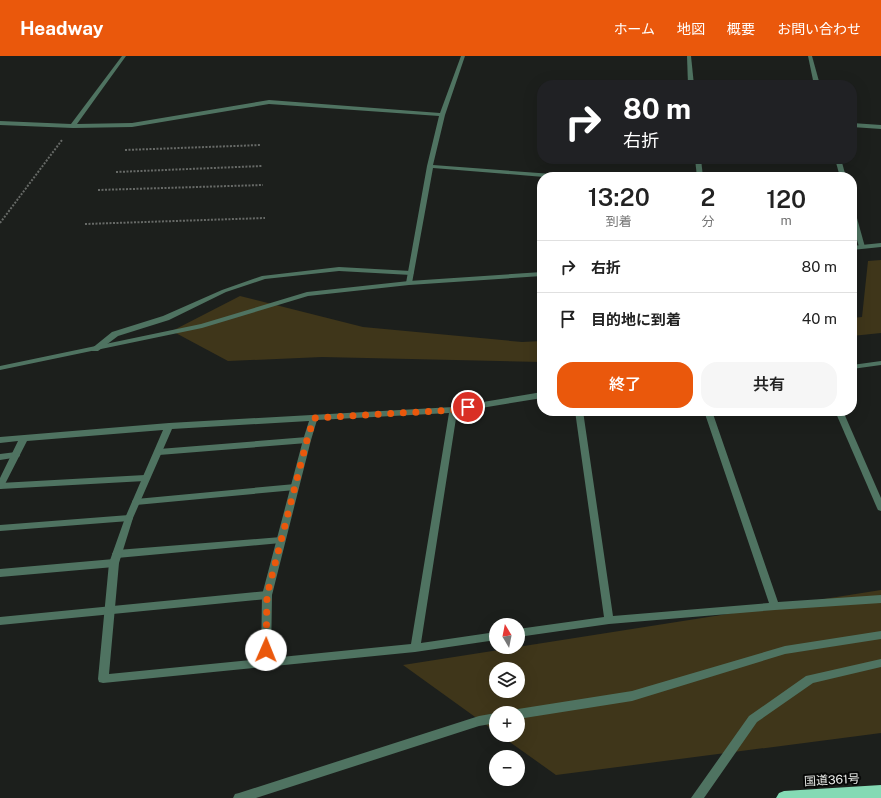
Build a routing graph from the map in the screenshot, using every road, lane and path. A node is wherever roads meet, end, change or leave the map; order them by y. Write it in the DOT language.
graph roads {
  1 [pos="124,56"];
  2 [pos="463,56"];
  3 [pos="689,56"];
  4 [pos="810,56"];
  5 [pos="691,80"];
  6 [pos="817,80"];
  7 [pos="442,115"];
  8 [pos="0,123"];
  9 [pos="857,125"];
  10 [pos="73,126"];
  11 [pos="881,126"];
  12 [pos="261,145"];
  13 [pos="125,150"];
  14 [pos="262,166"];
  15 [pos="430,166"];
  16 [pos="116,172"];
  17 [pos="537,175"];
  18 [pos="264,185"];
  19 [pos="98,190"];
  20 [pos="265,218"];
  21 [pos="0,222"];
  22 [pos="85,224"];
  23 [pos="857,229"];
  24 [pos="881,245"];
  25 [pos="862,247"];
  26 [pos="857,248"];
  27 [pos="411,273"];
  28 [pos="537,274"];
  29 [pos="409,283"];
  30 [pos="95,349"];
  31 [pos="881,363"];
  32 [pos="857,365"];
  33 [pos="0,368"];
  34 [pos="537,397"];
  35 [pos="453,410"];
  36 [pos="580,416"];
  37 [pos="710,416"];
  38 [pos="841,416"];
  39 [pos="314,418"];
  40 [pos="169,426"];
  41 [pos="24,438"];
  42 [pos="0,440"];
  43 [pos="307,440"];
  44 [pos="159,452"];
  45 [pos="16,455"];
  46 [pos="0,456"];
  47 [pos="146,478"];
  48 [pos="0,486"];
  49 [pos="294,487"];
  50 [pos="136,502"];
  51 [pos="881,508"];
  52 [pos="130,518"];
  53 [pos="0,528"];
  54 [pos="281,540"];
  55 [pos="117,554"];
  56 [pos="114,563"];
  57 [pos="0,574"];
  58 [pos="267,595"];
  59 [pos="881,599"];
  60 [pos="775,606"];
  61 [pos="109,611"];
  62 [pos="609,620"];
  63 [pos="0,621"];
  64 [pos="525,632"];
  65 [pos="881,635"];
  66 [pos="489,637"];
  67 [pos="415,648"];
  68 [pos="881,663"];
  69 [pos="266,664"];
  70 [pos="525,713"];
  71 [pos="489,719"];
  72 [pos="881,792"];
  73 [pos="843,796"];
  74 [pos="239,798"];
  75 [pos="697,798"];
  76 [pos="784,798"];
  1 -- 10 [label="street"];
  2 -- 7 [label="street"];
  3 -- 5 [label="street"];
  4 -- 6 [label="street"];
  7 -- 10 [label="street"];
  7 -- 15 [label="street"];
  8 -- 10 [label="street"];
  9 -- 11 [label="street"];
  10 -- 21 [label="path"];
  12 -- 13 [label="path"];
  14 -- 16 [label="path"];
  15 -- 17 [label="street"];
  15 -- 27 [label="street"];
  18 -- 19 [label="path"];
  20 -- 22 [label="path"];
  23 -- 25 [label="street"];
  24 -- 25 [label="street"];
  25 -- 26 [label="street"];
  27 -- 29 [label="street"];
  27 -- 30 [label="street"];
  28 -- 29 [label="street"];
  29 -- 30 [label="street"];
  30 -- 33 [label="street"];
  31 -- 32 [label="street"];
  34 -- 35 [label="street"];
  35 -- 39 [label="street"];
  35 -- 67 [label="street"];
  36 -- 62 [label="street"];
  37 -- 60 [label="street"];
  38 -- 51 [label="street"];
  39 -- 40 [label="street"];
  39 -- 43 [label="street"];
  40 -- 41 [label="street"];
  40 -- 44 [label="street"];
  41 -- 42 [label="street"];
  41 -- 45 [label="street"];
  43 -- 44 [label="street"];
  43 -- 49 [label="street"];
  44 -- 47 [label="street"];
  45 -- 46 [label="street"];
  45 -- 48 [label="street"];
  47 -- 48 [label="street"];
  47 -- 50 [label="street"];
  49 -- 50 [label="street"];
  49 -- 54 [label="street"];
  50 -- 52 [label="street"];
  52 -- 53 [label="street"];
  52 -- 55 [label="street"];
  54 -- 55 [label="street"];
  54 -- 58 [label="street"];
  55 -- 56 [label="street"];
  56 -- 57 [label="street"];
  56 -- 61 [label="street"];
  58 -- 61 [label="street"];
  58 -- 69 [label="street"];
  59 -- 60 [label="street"];
  60 -- 62 [label="street"];
  61 -- 63 [label="street"];
  61 -- 69 [label="street"];
  62 -- 64 [label="street"];
  65 -- 70 [label="street"];
  66 -- 67 [label="street"];
  67 -- 69 [label="street"];
  68 -- 75 [label="street"];
  71 -- 74 [label="street"];
  72 -- 73 [label="highway, 国道361号"];
  73 -- 76 [label="highway, 国道361号"];
}
